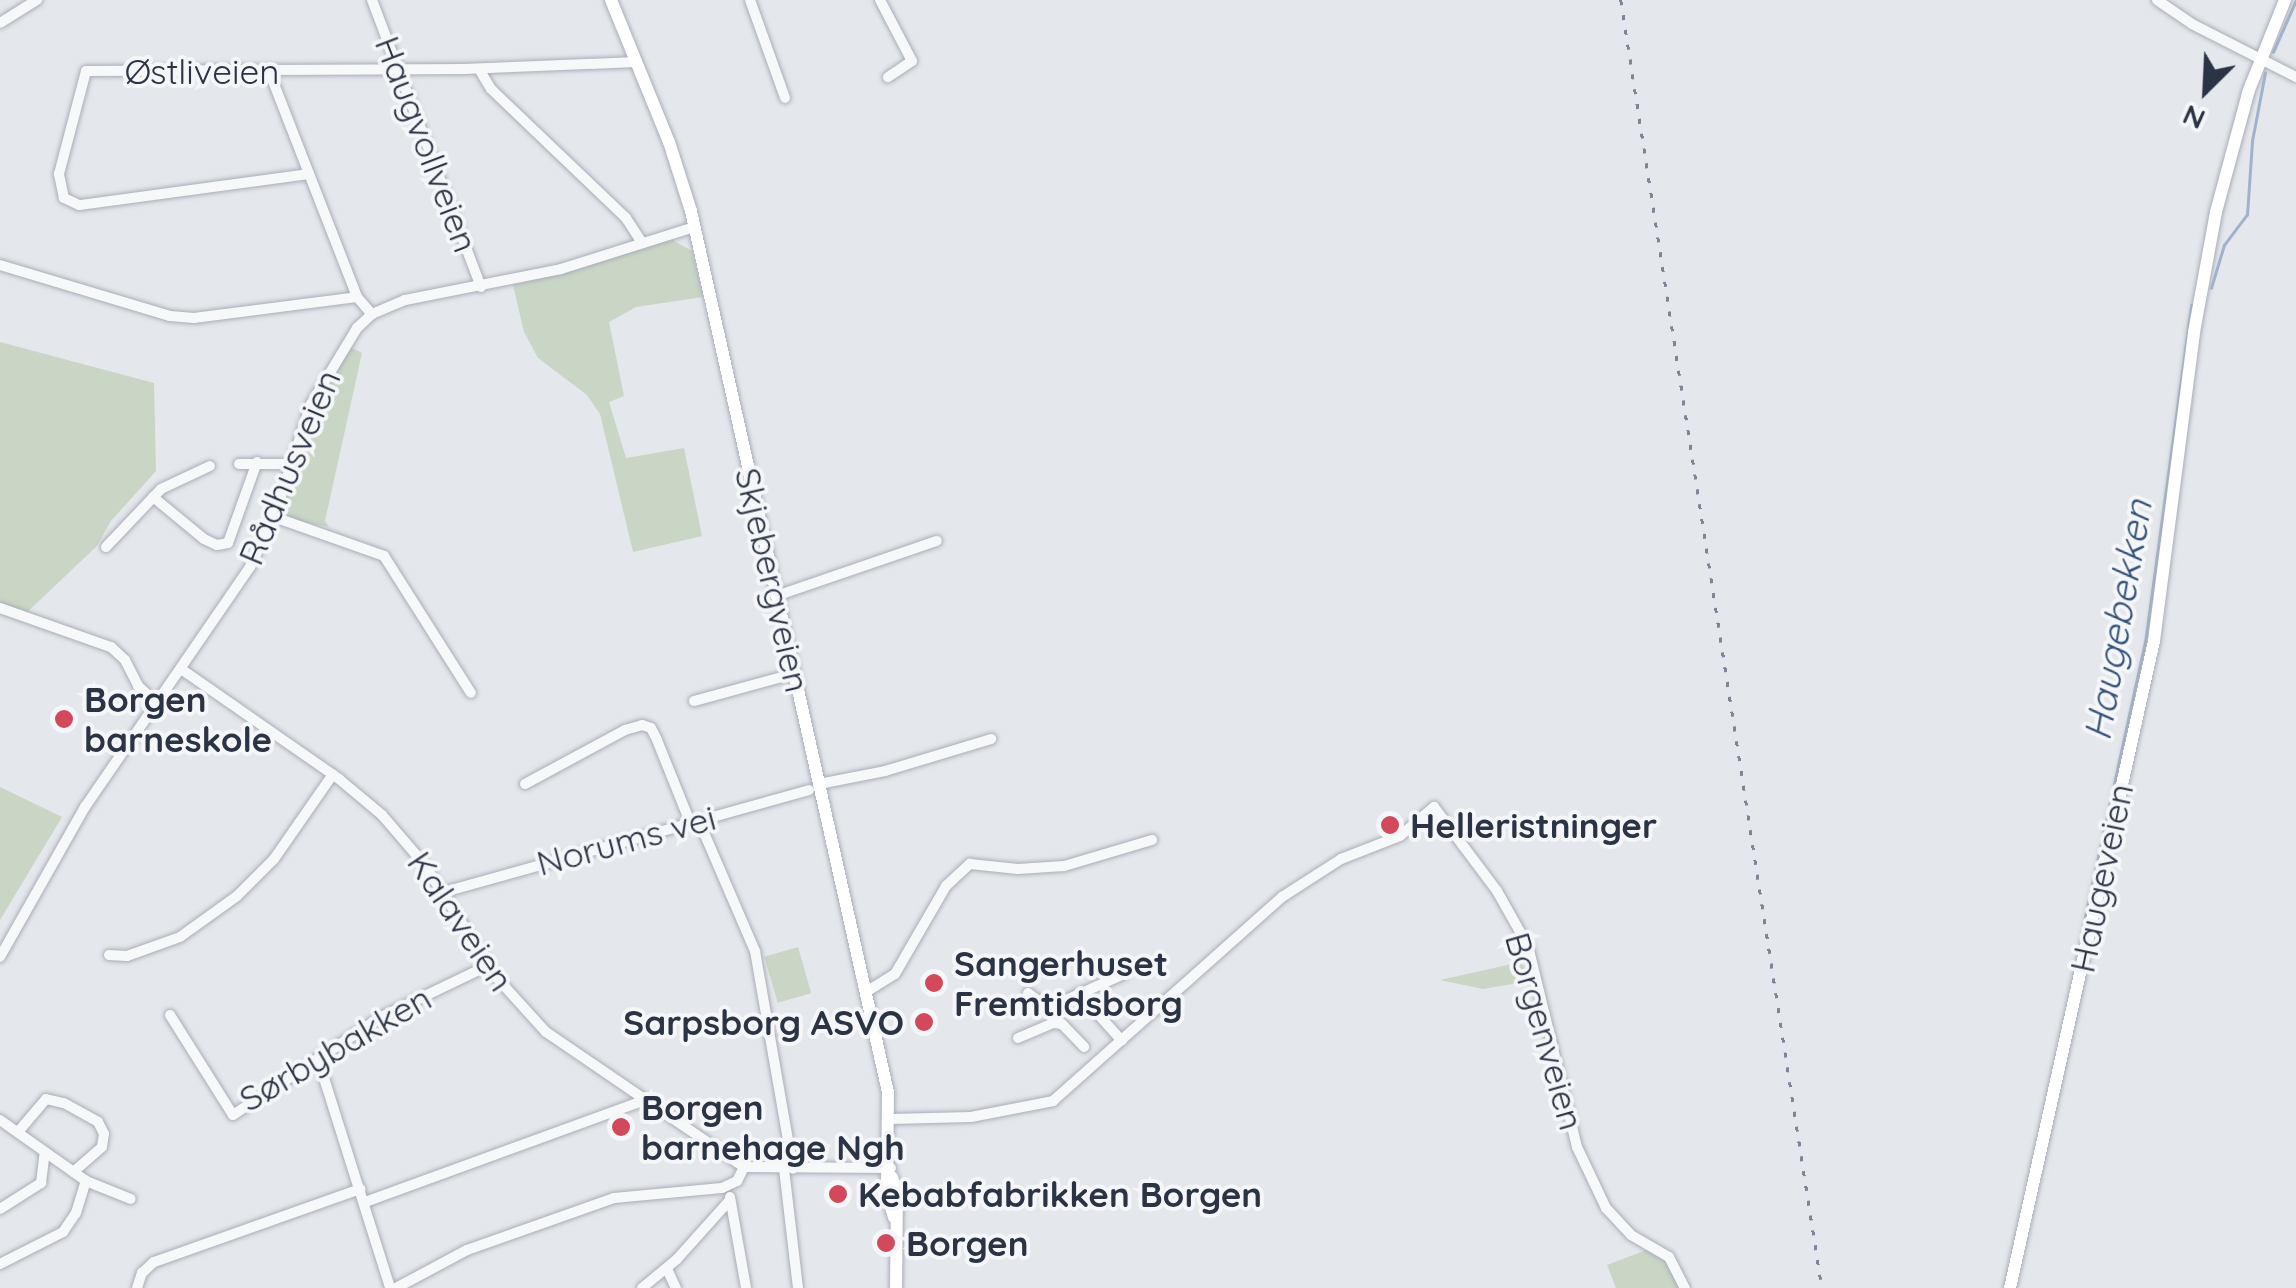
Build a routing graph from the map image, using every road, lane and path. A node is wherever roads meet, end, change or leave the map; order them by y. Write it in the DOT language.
graph roads {
  1 [pos="37,0"];
  2 [pos="372,0"];
  3 [pos="611,0"];
  4 [pos="750,0"];
  5 [pos="880,0"];
  6 [pos="2157,0"];
  7 [pos="2285,0"];
  8 [pos="0,24"];
  9 [pos="2260,60"];
  10 [pos="636,62"];
  11 [pos="479,68"];
  12 [pos="398,69"];
  13 [pos="268,71"];
  14 [pos="888,76"];
  15 [pos="2296,77"];
  16 [pos="785,98"];
  17 [pos="309,174"];
  18 [pos="694,227"];
  19 [pos="642,243"];
  20 [pos="0,265"];
  21 [pos="481,288"];
  22 [pos="357,297"];
  23 [pos="372,314"];
  24 [pos="257,462"];
  25 [pos="239,464"];
  26 [pos="290,464"];
  27 [pos="210,466"];
  28 [pos="153,496"];
  29 [pos="274,516"];
  30 [pos="938,541"];
  31 [pos="106,547"];
  32 [pos="776,596"];
  33 [pos="0,608"];
  34 [pos="181,669"];
  35 [pos="793,674"];
  36 [pos="471,693"];
  37 [pos="694,701"];
  38 [pos="156,702"];
  39 [pos="991,738"];
  40 [pos="333,774"];
  41 [pos="525,784"];
  42 [pos="814,787"];
  43 [pos="694,821"];
  44 [pos="1152,840"];
  45 [pos="444,892"];
  46 [pos="109,956"];
  47 [pos="0,957"];
  48 [pos="488,966"];
  49 [pos="1124,974"];
  50 [pos="866,992"];
  51 [pos="1028,993"];
  52 [pos="1080,993"];
  53 [pos="170,1016"];
  54 [pos="1018,1038"];
  55 [pos="1122,1042"];
  56 [pos="1084,1047"];
  57 [pos="318,1059"];
  58 [pos="642,1101"];
  59 [pos="891,1119"];
  60 [pos="0,1120"];
  61 [pos="18,1132"];
  62 [pos="45,1152"];
  63 [pos="744,1167"];
  64 [pos="788,1169"];
  65 [pos="891,1169"];
  66 [pos="72,1172"];
  67 [pos="86,1181"];
  68 [pos="729,1186"];
  69 [pos="360,1189"];
  70 [pos="131,1199"];
  71 [pos="730,1200"];
  72 [pos="365,1202"];
  73 [pos="1,1205"];
  74 [pos="0,1264"];
  75 [pos="666,1270"];
  76 [pos="137,1288"];
  77 [pos="393,1288"];
  78 [pos="642,1288"];
  79 [pos="676,1288"];
  80 [pos="746,1288"];
  81 [pos="798,1288"];
  82 [pos="896,1288"];
  83 [pos="1686,1288"];
  84 [pos="2010,1288"];
  1 -- 8 [label="street"];
  2 -- 12 [label="street, Haugvollveien"];
  3 -- 10 [label="main road, Skjebergveien"];
  4 -- 16 [label="street"];
  5 -- 14 [label="street"];
  6 -- 9 [label="street"];
  7 -- 9 [label="main road, Haugeveien"];
  9 -- 15 [label="street"];
  9 -- 84 [label="main road, Haugeveien"];
  10 -- 11 [label="street, Østliveien"];
  10 -- 18 [label="main road, Skjebergveien"];
  11 -- 12 [label="street, Østliveien"];
  11 -- 19 [label="street"];
  12 -- 13 [label="street, Østliveien"];
  12 -- 21 [label="street, Haugvollveien"];
  13 -- 17 [label="street"];
  13 -- 17 [label="street, Østliveien"];
  17 -- 22 [label="street"];
  18 -- 19 [label="street"];
  18 -- 32 [label="main road, Skjebergveien"];
  19 -- 21 [label="street"];
  20 -- 22 [label="street"];
  21 -- 23 [label="street"];
  22 -- 23 [label="street"];
  23 -- 26 [label="street, Rådhusveien"];
  24 -- 25 [label="street"];
  24 -- 26 [label="street"];
  24 -- 28 [label="street"];
  26 -- 29 [label="street, Rådhusveien"];
  27 -- 28 [label="street"];
  28 -- 31 [label="street"];
  29 -- 34 [label="street, Rådhusveien"];
  29 -- 36 [label="street"];
  30 -- 32 [label="street"];
  32 -- 35 [label="main road, Skjebergveien"];
  33 -- 38 [label="street"];
  34 -- 38 [label="street, Rådhusveien"];
  34 -- 40 [label="street, Kalaveien"];
  35 -- 37 [label="street"];
  35 -- 42 [label="main road, Skjebergveien"];
  38 -- 47 [label="street, Rådhusveien"];
  39 -- 42 [label="street, Norums vei"];
  40 -- 45 [label="street, Kalaveien"];
  40 -- 46 [label="street"];
  41 -- 43 [label="street"];
  42 -- 43 [label="street, Norums vei"];
  42 -- 50 [label="main road, Skjebergveien"];
  43 -- 45 [label="street, Norums vei"];
  43 -- 64 [label="street"];
  44 -- 50 [label="street"];
  45 -- 48 [label="street, Kalaveien"];
  48 -- 57 [label="street, Sørbybakken"];
  48 -- 58 [label="street, Kalaveien"];
  49 -- 52 [label="street"];
  50 -- 59 [label="main road, Skjebergveien"];
  51 -- 52 [label="street"];
  52 -- 55 [label="street"];
  53 -- 57 [label="street, Sørbybakken"];
  54 -- 56 [label="street"];
  55 -- 59 [label="street, Borgenveien"];
  55 -- 83 [label="street, Borgenveien"];
  57 -- 69 [label="street"];
  58 -- 63 [label="street, Kalaveien"];
  58 -- 72 [label="street"];
  59 -- 65 [label="main road, Skjebergveien"];
  60 -- 61 [label="street"];
  61 -- 62 [label="street"];
  61 -- 66 [label="street"];
  62 -- 66 [label="street"];
  62 -- 73 [label="street"];
  63 -- 64 [label="street"];
  63 -- 68 [label="street"];
  64 -- 65 [label="street"];
  64 -- 81 [label="street"];
  65 -- 82 [label="main road, Skjebergveien"];
  66 -- 67 [label="street"];
  67 -- 70 [label="street"];
  67 -- 74 [label="street"];
  68 -- 71 [label="street"];
  68 -- 77 [label="street"];
  69 -- 72 [label="street"];
  69 -- 76 [label="street"];
  71 -- 75 [label="street"];
  71 -- 80 [label="street"];
  72 -- 77 [label="street"];
  75 -- 78 [label="street"];
  75 -- 79 [label="street"];
}
